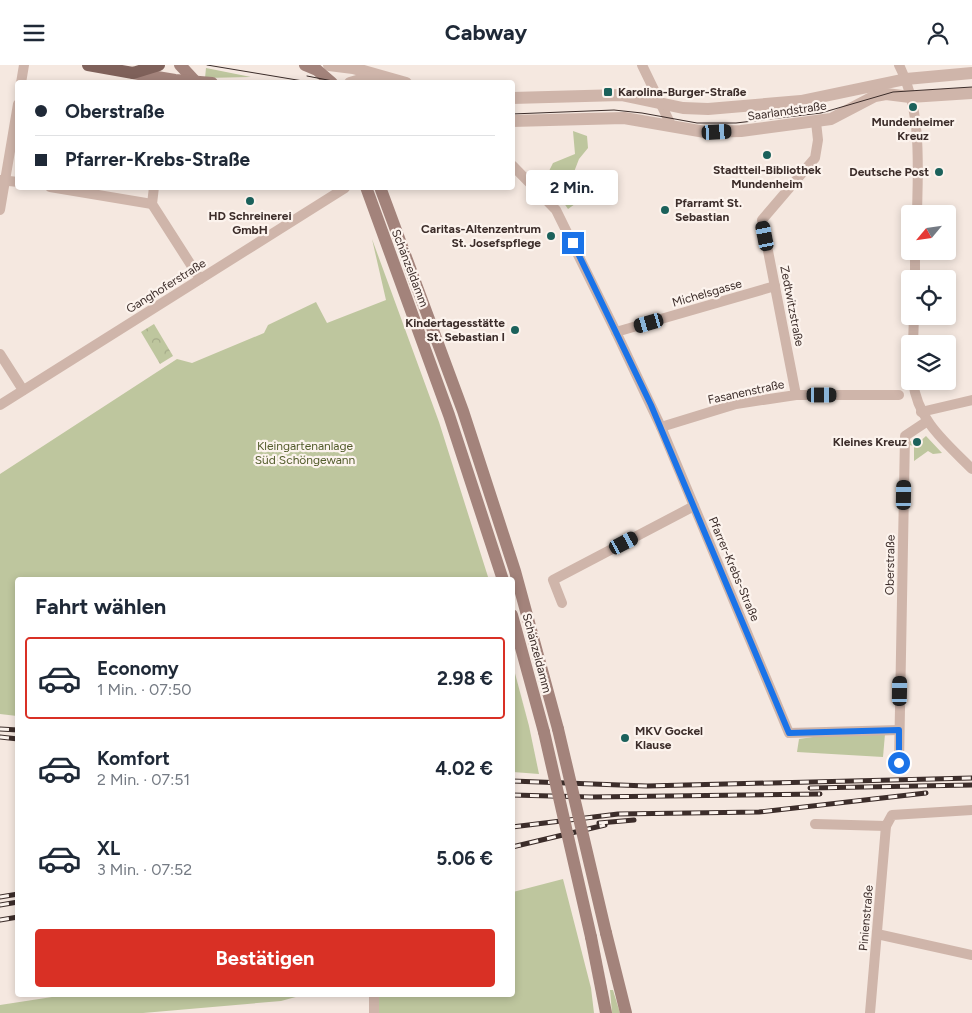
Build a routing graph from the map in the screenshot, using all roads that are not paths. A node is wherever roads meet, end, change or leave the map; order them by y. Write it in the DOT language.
graph roads {
  1 [pos="24,65"];
  2 [pos="88,65"];
  3 [pos="159,65"];
  4 [pos="180,65"];
  5 [pos="330,65"];
  6 [pos="642,65"];
  7 [pos="899,65"];
  8 [pos="311,68"];
  9 [pos="133,73"];
  10 [pos="972,73"];
  11 [pos="377,75"];
  12 [pos="906,79"];
  13 [pos="22,80"];
  14 [pos="166,80"];
  15 [pos="194,80"];
  16 [pos="328,80"];
  17 [pos="359,80"];
  18 [pos="395,80"];
  19 [pos="972,93"];
  20 [pos="910,97"];
  21 [pos="515,98"];
  22 [pos="659,103"];
  23 [pos="15,118"];
  24 [pos="515,121"];
  25 [pos="816,123"];
  26 [pos="671,125"];
  27 [pos="515,168"];
  28 [pos="2,180"];
  29 [pos="15,182"];
  30 [pos="68,190"];
  31 [pos="154,190"];
  32 [pos="343,190"];
  33 [pos="367,190"];
  34 [pos="381,190"];
  35 [pos="152,204"];
  36 [pos="917,205"];
  37 [pos="0,209"];
  38 [pos="200,279"];
  39 [pos="775,286"];
  40 [pos="616,332"];
  41 [pos="0,354"];
  42 [pos="23,390"];
  43 [pos="915,390"];
  44 [pos="796,395"];
  45 [pos="899,395"];
  46 [pos="972,400"];
  47 [pos="0,405"];
  48 [pos="921,412"];
  49 [pos="926,422"];
  50 [pos="660,427"];
  51 [pos="972,469"];
  52 [pos="694,506"];
  53 [pos="502,577"];
  54 [pos="562,603"];
  55 [pos="515,626"];
  56 [pos="899,730"];
  57 [pos="899,763"];
  58 [pos="972,810"];
  59 [pos="816,824"];
  60 [pos="886,826"];
  61 [pos="877,934"];
  62 [pos="972,955"];
  63 [pos="374,997"];
  64 [pos="374,1013"];
  65 [pos="606,1013"];
  66 [pos="626,1013"];
  67 [pos="870,1013"];
  1 -- 13 [label="street"];
  2 -- 9 [label="main road"];
  3 -- 9 [label="main road"];
  4 -- 15 [label="main road"];
  5 -- 11 [label="street"];
  6 -- 22 [label="street"];
  7 -- 12 [label="street"];
  8 -- 16 [label="main road"];
  9 -- 14 [label="main road"];
  10 -- 12 [label="street, Saarlandstraße"];
  11 -- 17 [label="street"];
  11 -- 18 [label="street"];
  12 -- 20 [label="street"];
  12 -- 22 [label="street, Saarlandstraße"];
  19 -- 20 [label="street, Saarlandstraße"];
  20 -- 25 [label="street, Saarlandstraße"];
  20 -- 36 [label="street"];
  21 -- 22 [label="street, Saarlandstraße"];
  22 -- 26 [label="street"];
  23 -- 28 [label="street"];
  24 -- 26 [label="street, Saarlandstraße"];
  25 -- 26 [label="street, Saarlandstraße"];
  25 -- 39 [label="street, Zedtwitzstraße"];
  27 -- 40 [label="street, Pfarrer-Krebs-Straße"];
  28 -- 29 [label="street"];
  28 -- 37 [label="street"];
  30 -- 35 [label="street"];
  31 -- 35 [label="street"];
  32 -- 38 [label="street, Ganghoferstraße"];
  33 -- 53 [label="main road, Schänzeldamm"];
  34 -- 66 [label="main road, Schänzeldamm, bridge"];
  35 -- 38 [label="street"];
  38 -- 42 [label="street, Ganghoferstraße"];
  39 -- 40 [label="street, Michelsgasse"];
  39 -- 44 [label="street, Zedtwitzstraße"];
  40 -- 50 [label="street, Pfarrer-Krebs-Straße"];
  41 -- 42 [label="street"];
  42 -- 47 [label="street, Ganghoferstraße"];
  43 -- 48 [label="street"];
  44 -- 45 [label="street, Fasanenstraße"];
  44 -- 50 [label="street, Fasanenstraße"];
  46 -- 48 [label="street"];
  48 -- 49 [label="street"];
  49 -- 51 [label="street"];
  49 -- 56 [label="street, Oberstraße"];
  50 -- 52 [label="street, Pfarrer-Krebs-Straße"];
  52 -- 54 [label="street"];
  52 -- 56 [label="street, Pfarrer-Krebs-Straße"];
  55 -- 65 [label="main road, Schänzeldamm, bridge"];
  56 -- 57 [label="street, Oberstraße"];
  58 -- 60 [label="street"];
  59 -- 60 [label="street"];
  60 -- 61 [label="street, Pinienstraße"];
  61 -- 62 [label="street"];
  61 -- 67 [label="street, Pinienstraße"];
  63 -- 64 [label="street"];
}
